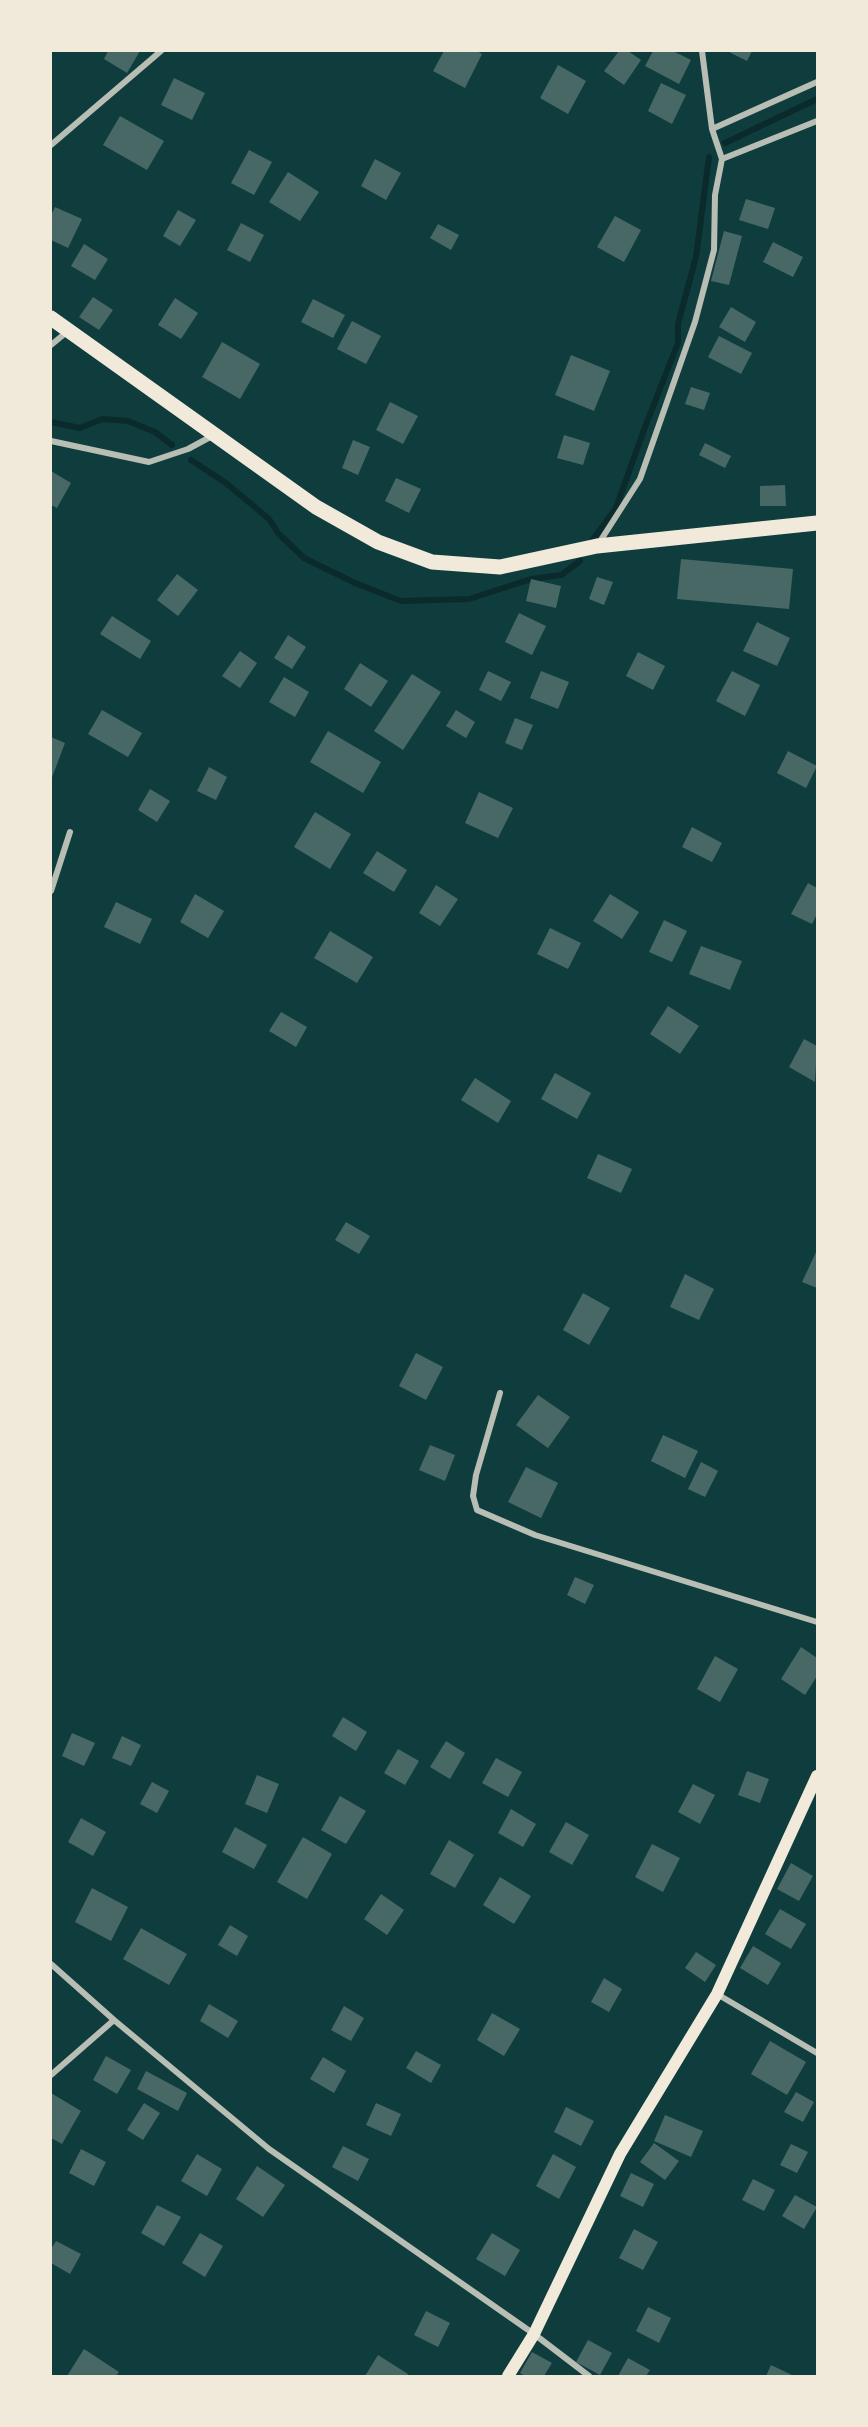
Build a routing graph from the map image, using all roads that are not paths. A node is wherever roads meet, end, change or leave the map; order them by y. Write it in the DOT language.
graph roads {
  1 [pos="160,51"];
  2 [pos="702,51"];
  3 [pos="817,82"];
  4 [pos="817,121"];
  5 [pos="712,129"];
  6 [pos="51,146"];
  7 [pos="722,159"];
  8 [pos="51,318"];
  9 [pos="69,331"];
  10 [pos="51,345"];
  11 [pos="215,435"];
  12 [pos="51,441"];
  13 [pos="817,522"];
  14 [pos="597,546"];
  15 [pos="70,832"];
  16 [pos="51,891"];
  17 [pos="500,1393"];
  18 [pos="817,1622"];
  19 [pos="817,1776"];
  20 [pos="51,1964"];
  21 [pos="717,1994"];
  22 [pos="114,2020"];
  23 [pos="817,2053"];
  24 [pos="51,2075"];
  25 [pos="534,2334"];
  26 [pos="508,2376"];
  27 [pos="589,2376"];
  1 -- 6 [label="street"];
  2 -- 5 [label="street"];
  3 -- 5 [label="street"];
  4 -- 7 [label="street"];
  5 -- 7 [label="street"];
  7 -- 14 [label="street"];
  8 -- 9 [label="main road"];
  9 -- 10 [label="street"];
  9 -- 11 [label="main road"];
  11 -- 12 [label="street"];
  11 -- 14 [label="main road"];
  13 -- 14 [label="main road"];
  15 -- 16 [label="street"];
  17 -- 18 [label="street"];
  19 -- 21 [label="main road"];
  20 -- 22 [label="street"];
  21 -- 23 [label="street"];
  21 -- 25 [label="main road"];
  22 -- 24 [label="street"];
  22 -- 25 [label="street"];
  25 -- 26 [label="main road"];
  25 -- 27 [label="street"];
}
